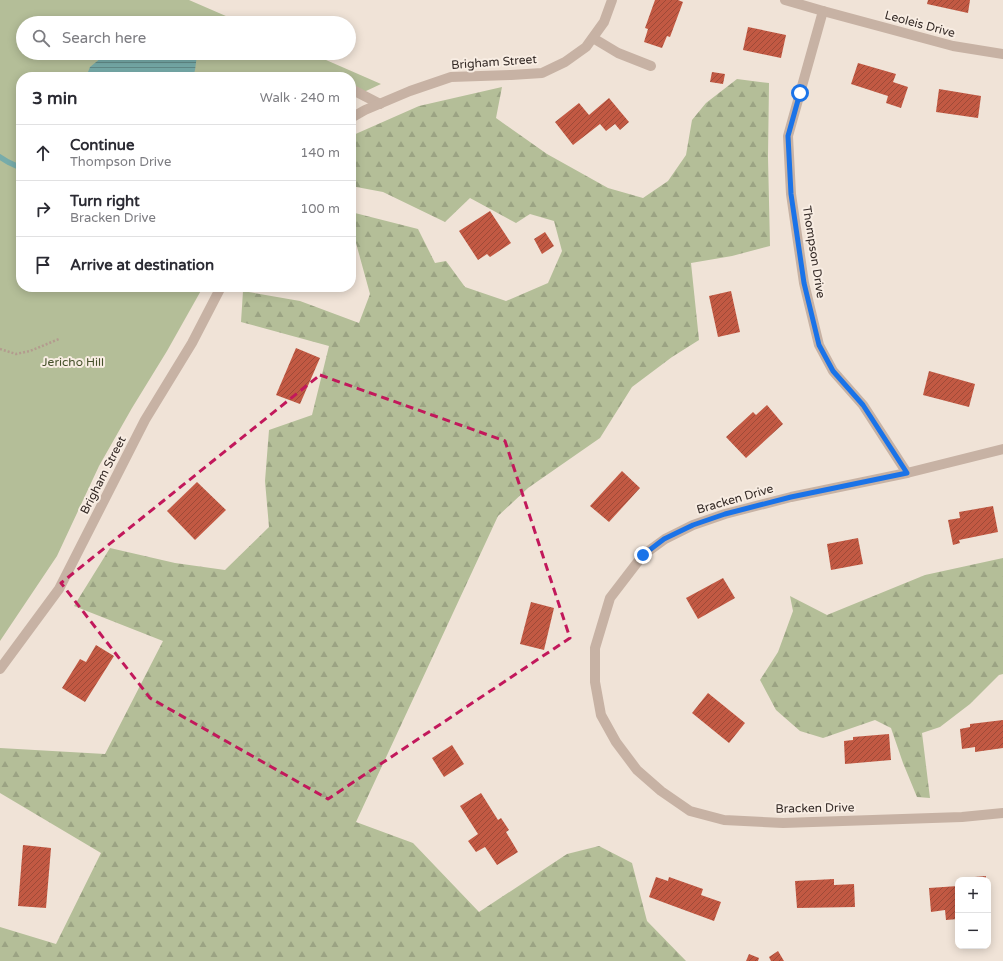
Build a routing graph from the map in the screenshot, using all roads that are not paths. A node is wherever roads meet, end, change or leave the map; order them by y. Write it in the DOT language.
graph roads {
  1 [pos="612,0"];
  2 [pos="785,0"];
  3 [pos="822,11"];
  4 [pos="592,38"];
  5 [pos="1003,54"];
  6 [pos="651,66"];
  7 [pos="356,92"];
  8 [pos="380,104"];
  9 [pos="356,115"];
  10 [pos="218,292"];
  11 [pos="1003,450"];
  12 [pos="907,473"];
  13 [pos="0,669"];
  14 [pos="1003,813"];
  1 -- 4 [label="street, Brigham Street"];
  2 -- 3 [label="street, Leoleis Drive"];
  3 -- 5 [label="street, Leoleis Drive"];
  3 -- 12 [label="street, Thompson Drive"];
  4 -- 6 [label="street"];
  4 -- 8 [label="street, Brigham Street"];
  7 -- 8 [label="street"];
  8 -- 9 [label="street, Brigham Street"];
  10 -- 13 [label="street, Brigham Street"];
  11 -- 12 [label="street, Bracken Drive"];
  12 -- 14 [label="street, Bracken Drive"];
}
